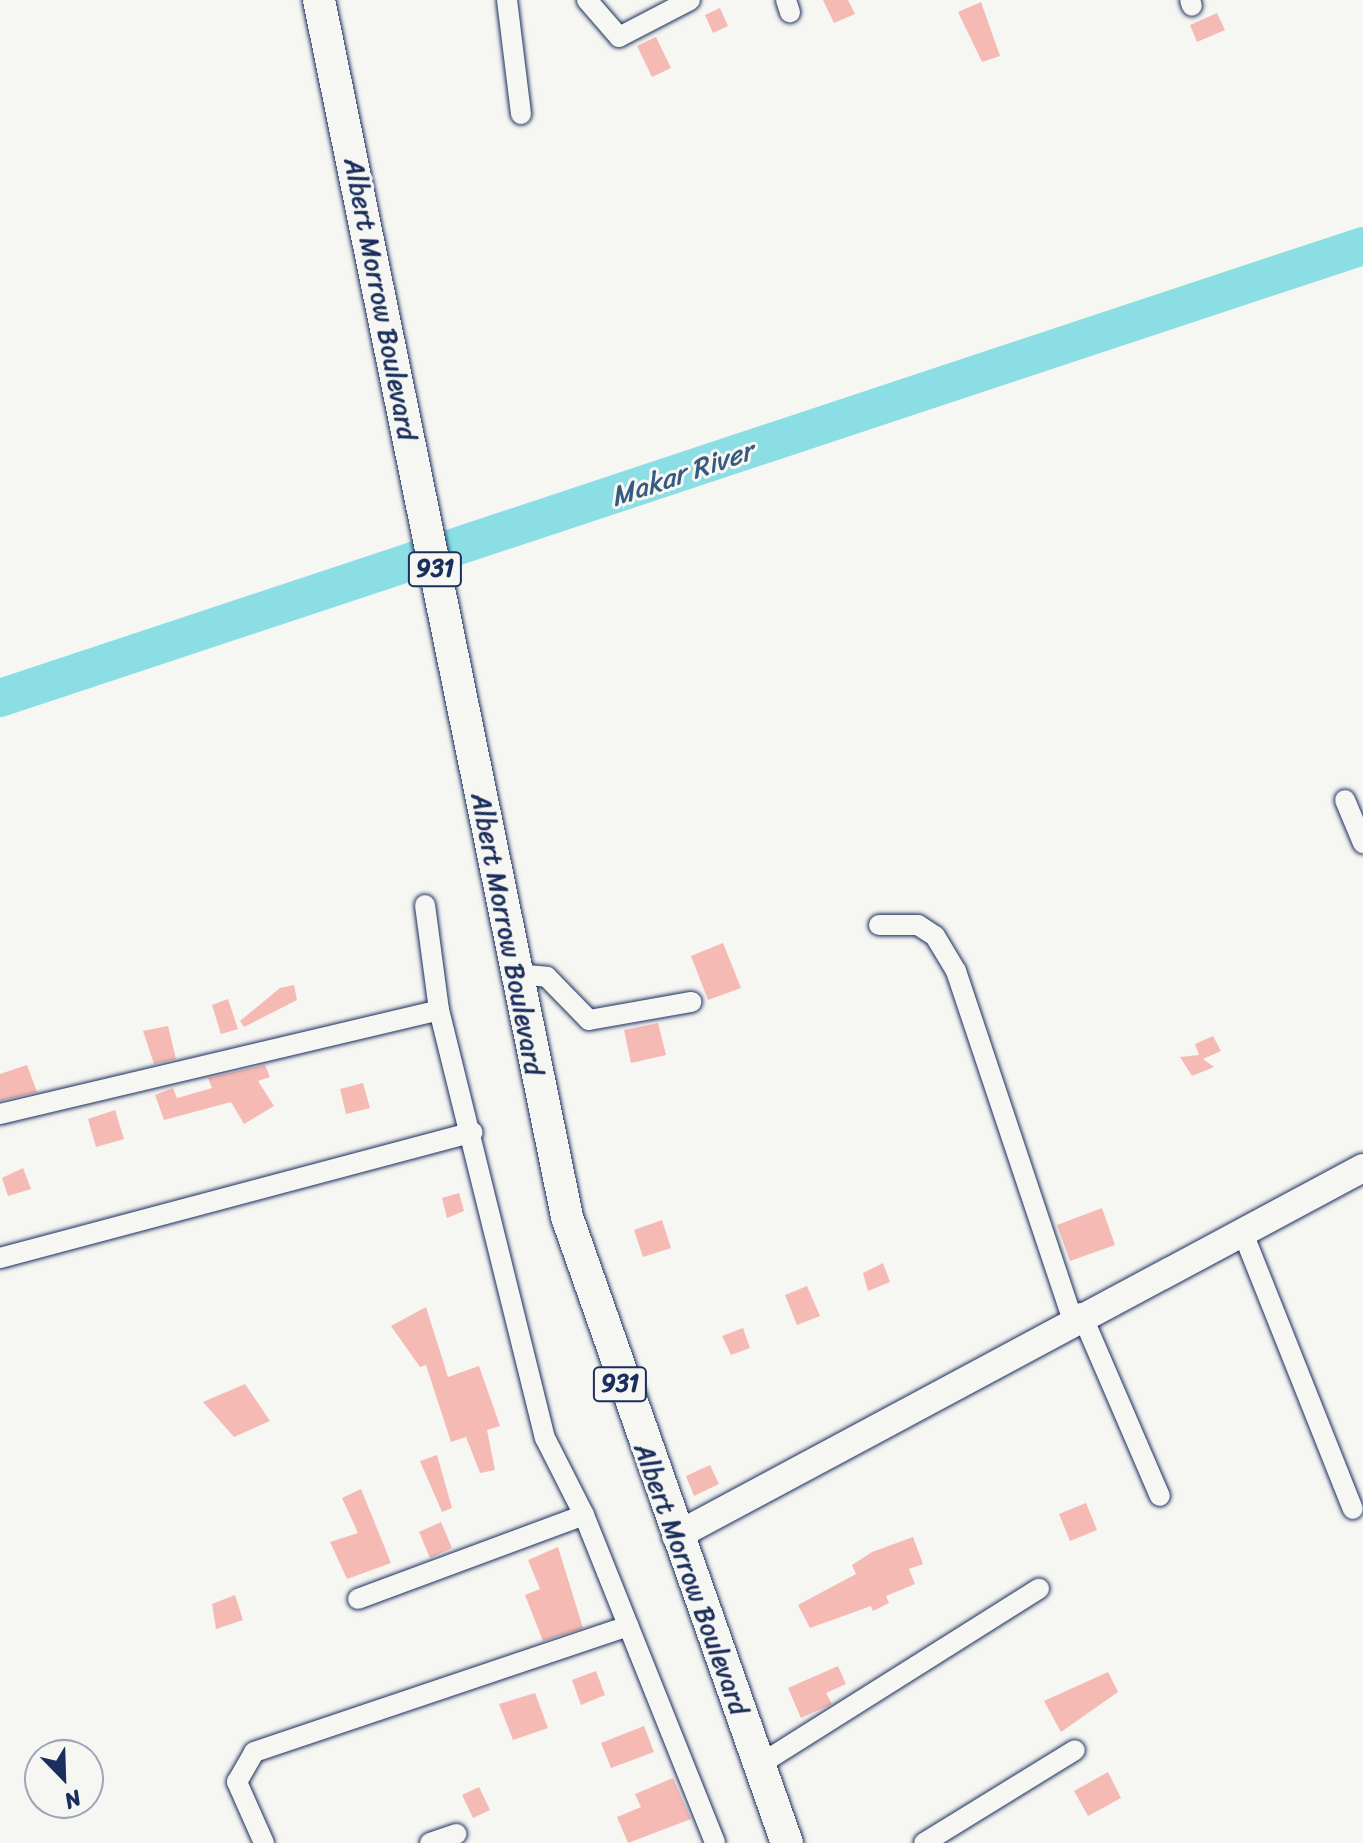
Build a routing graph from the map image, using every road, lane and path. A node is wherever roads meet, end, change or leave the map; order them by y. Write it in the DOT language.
graph roads {
  1 [pos="319,0"];
  2 [pos="507,0"];
  3 [pos="587,0"];
  4 [pos="690,0"];
  5 [pos="521,114"];
  6 [pos="1345,800"];
  7 [pos="1363,843"];
  8 [pos="425,905"];
  9 [pos="879,925"];
  10 [pos="515,974"];
  11 [pos="691,1002"];
  12 [pos="439,1010"];
  13 [pos="0,1114"];
  14 [pos="472,1132"];
  15 [pos="1363,1168"];
  16 [pos="1243,1233"];
  17 [pos="0,1258"];
  18 [pos="1076,1316"];
  19 [pos="1160,1496"];
  20 [pos="1353,1509"];
  21 [pos="584,1515"];
  22 [pos="676,1536"];
  23 [pos="1039,1589"];
  24 [pos="358,1599"];
  25 [pos="628,1626"];
  26 [pos="1075,1750"];
  27 [pos="759,1765"];
  28 [pos="456,1834"];
  29 [pos="264,1843"];
  30 [pos="430,1843"];
  31 [pos="715,1843"];
  32 [pos="787,1843"];
  33 [pos="924,1843"];
  1 -- 10 [label="main road, Albert Morrow Boulevard / 931"];
  2 -- 5 [label="street"];
  3 -- 4 [label="street"];
  6 -- 7 [label="street"];
  8 -- 12 [label="street"];
  9 -- 18 [label="street"];
  10 -- 11 [label="street"];
  10 -- 22 [label="main road, Albert Morrow Boulevard / 931"];
  12 -- 13 [label="street"];
  12 -- 14 [label="street"];
  14 -- 17 [label="street"];
  14 -- 21 [label="street"];
  15 -- 16 [label="street"];
  16 -- 18 [label="street"];
  16 -- 20 [label="street"];
  18 -- 19 [label="street"];
  18 -- 22 [label="street"];
  21 -- 24 [label="street"];
  21 -- 25 [label="street"];
  22 -- 27 [label="main road, Albert Morrow Boulevard / 931"];
  23 -- 27 [label="street"];
  25 -- 29 [label="street"];
  25 -- 31 [label="street"];
  26 -- 33 [label="street"];
  27 -- 32 [label="main road, Albert Morrow Boulevard / 931"];
  28 -- 30 [label="street"];
}
